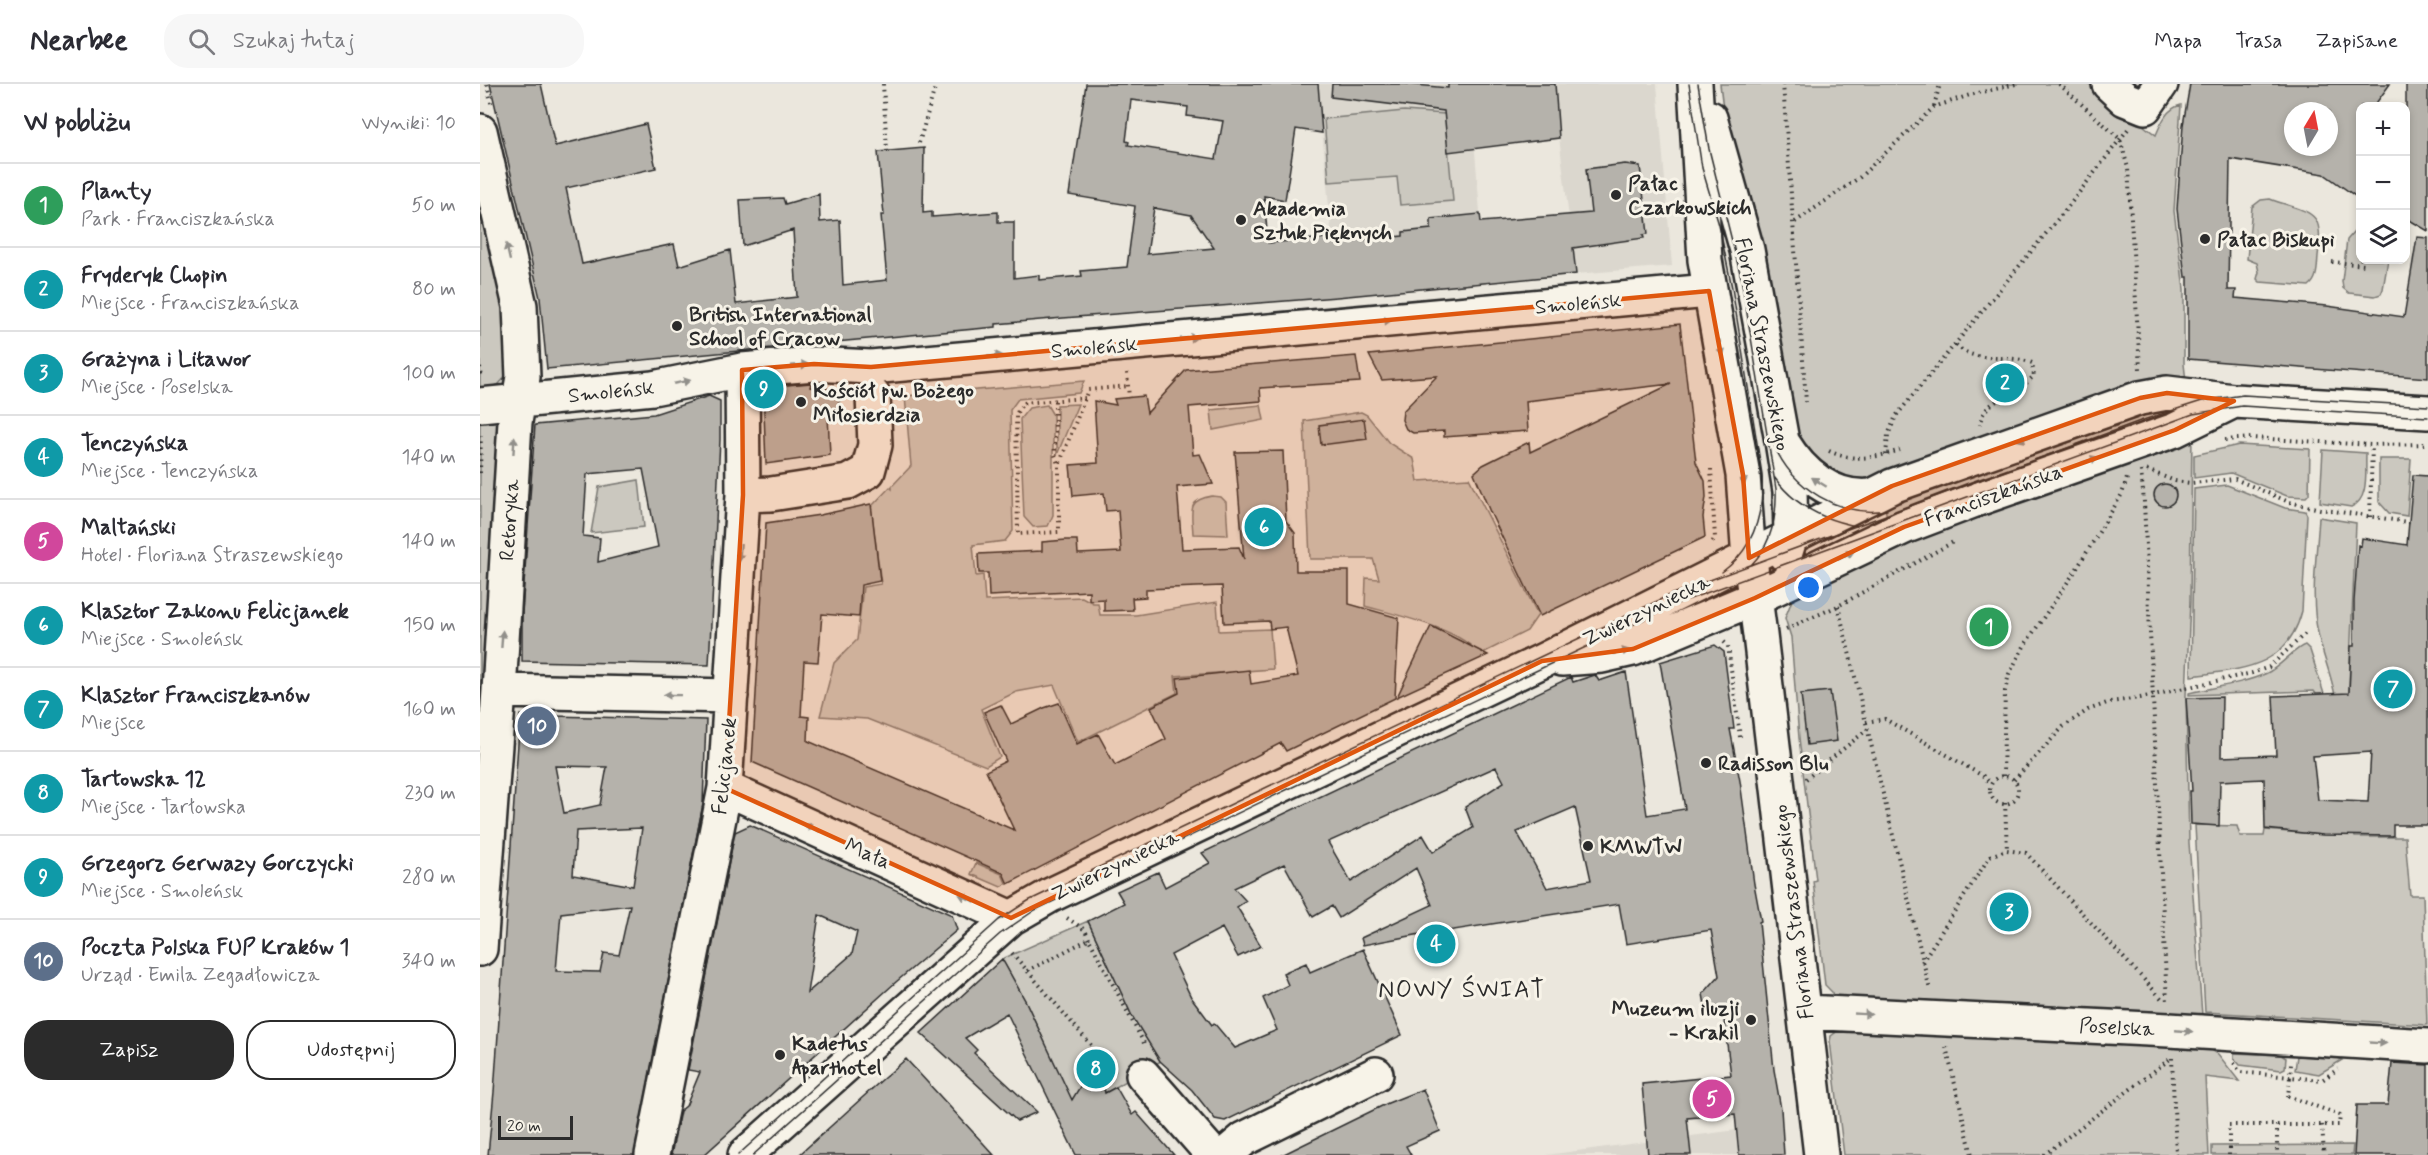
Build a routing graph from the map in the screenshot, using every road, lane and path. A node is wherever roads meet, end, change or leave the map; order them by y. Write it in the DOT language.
graph roads {
  1 [pos="884,84"];
  2 [pos="936,84"];
  3 [pos="1695,84"];
  4 [pos="1700,84"];
  5 [pos="1783,84"];
  6 [pos="1940,84"];
  7 [pos="2016,84"];
  8 [pos="2059,84"];
  9 [pos="2109,84"];
  10 [pos="2153,95"];
  11 [pos="1934,107"];
  12 [pos="480,131"];
  13 [pos="2120,139"];
  14 [pos="919,143"];
  15 [pos="887,151"];
  16 [pos="1795,223"];
  17 [pos="2332,262"];
  18 [pos="2366,265"];
  19 [pos="1709,291"];
  20 [pos="1956,345"];
  21 [pos="1127,369"];
  22 [pos="742,370"];
  23 [pos="2140,374"];
  24 [pos="1128,386"];
  25 [pos="873,395"];
  26 [pos="1085,398"];
  27 [pos="1130,398"];
  28 [pos="1055,400"];
  29 [pos="520,401"];
  30 [pos="2234,401"];
  31 [pos="1807,410"];
  32 [pos="2428,412"];
  33 [pos="481,415"];
  34 [pos="1980,425"];
  35 [pos="1782,441"];
  36 [pos="2219,441"];
  37 [pos="2428,444"];
  38 [pos="2372,445"];
  39 [pos="1827,450"];
  40 [pos="1059,465"];
  41 [pos="1710,467"];
  42 [pos="480,473"];
  43 [pos="2118,475"];
  44 [pos="743,495"];
  45 [pos="1871,496"];
  46 [pos="2370,517"];
  47 [pos="2414,524"];
  48 [pos="1059,532"];
  49 [pos="1791,536"];
  50 [pos="1961,538"];
  51 [pos="1059,540"];
  52 [pos="1707,549"];
  53 [pos="1749,557"];
  54 [pos="1755,598"];
  55 [pos="1838,606"];
  56 [pos="1785,629"];
  57 [pos="2308,631"];
  58 [pos="1542,661"];
  59 [pos="500,691"];
  60 [pos="2152,695"];
  61 [pos="731,696"];
  62 [pos="1866,722"];
  63 [pos="1868,729"];
  64 [pos="2003,776"];
  65 [pos="2014,780"];
  66 [pos="1801,781"];
  67 [pos="1991,784"];
  68 [pos="725,788"];
  69 [pos="2005,803"];
  70 [pos="2007,850"];
  71 [pos="1060,913"];
  72 [pos="1008,932"];
  73 [pos="1089,939"];
  74 [pos="480,949"];
  75 [pos="1922,962"];
  76 [pos="1027,971"];
  77 [pos="1805,1012"];
  78 [pos="1938,1017"];
  79 [pos="2171,1044"];
  80 [pos="2428,1046"];
  81 [pos="2229,1056"];
  82 [pos="2291,1060"];
  83 [pos="1136,1068"];
  84 [pos="2339,1068"];
  85 [pos="1376,1074"];
  86 [pos="2290,1077"];
  87 [pos="2277,1125"];
  88 [pos="2322,1125"];
  89 [pos="652,1155"];
  90 [pos="745,1155"];
  91 [pos="1213,1155"];
  92 [pos="1225,1155"];
  93 [pos="1821,1155"];
  94 [pos="1971,1155"];
  95 [pos="2044,1155"];
  96 [pos="2176,1155"];
  97 [pos="2229,1155"];
  98 [pos="2277,1155"];
  99 [pos="2324,1155"];
  1 -- 15 [label="path"];
  2 -- 14 [label="path"];
  3 -- 19 [label="street, Floriana Straszewskiego"];
  4 -- 35 [label="street, Floriana Straszewskiego"];
  5 -- 16 [label="path"];
  6 -- 11 [label="path"];
  7 -- 11 [label="path"];
  8 -- 13 [label="path"];
  9 -- 10 [label="street"];
  11 -- 16 [label="path"];
  29 -- 12 [label="street, Retoryka, one-way"];
  13 -- 20 [label="path"];
  13 -- 23 [label="path"];
  16 -- 31 [label="path"];
  17 -- 18 [label="path"];
  22 -- 19 [label="street, Smoleńsk, one-way"];
  19 -- 53 [label="street, Floriana Straszewskiego, one-way"];
  20 -- 34 [label="path"];
  20 -- 39 [label="path"];
  21 -- 24 [label="path"];
  29 -- 22 [label="street, Smoleńsk, one-way"];
  22 -- 44 [label="street, Felicjanek"];
  24 -- 26 [label="path"];
  24 -- 27 [label="path"];
  25 -- 44 [label="street"];
  26 -- 28 [label="path"];
  26 -- 40 [label="path"];
  28 -- 40 [label="path"];
  28 -- 48 [label="path"];
  29 -- 33 [label="street, Smoleńsk"];
  59 -- 29 [label="street, Retoryka, one-way"];
  30 -- 32 [label="street, Franciszkańska"];
  30 -- 45 [label="street, Franciszkańska, one-way"];
  54 -- 30 [label="street, Franciszkańska, one-way"];
  33 -- 42 [label="path"];
  45 -- 35 [label="street, one-way"];
  35 -- 49 [label="street, Floriana Straszewskiego"];
  36 -- 38 [label="path"];
  37 -- 38 [label="path"];
  38 -- 46 [label="path"];
  40 -- 48 [label="path"];
  41 -- 52 [label="path"];
  43 -- 64 [label="path"];
  44 -- 61 [label="street, Felicjanek, one-way"];
  45 -- 49 [label="street, Franciszkańska"];
  46 -- 47 [label="path"];
  46 -- 60 [label="path"];
  48 -- 51 [label="path"];
  49 -- 53 [label="street, Franciszkańska"];
  49 -- 54 [label="street, Floriana Straszewskiego"];
  50 -- 55 [label="path"];
  53 -- 54 [label="street, Floriana Straszewskiego"];
  53 -- 58 [label="street, Zwierzyniecka"];
  58 -- 54 [label="street, Zwierzyniecka, one-way"];
  54 -- 77 [label="street, Floriana Straszewskiego"];
  55 -- 56 [label="path"];
  55 -- 62 [label="path"];
  57 -- 60 [label="path"];
  58 -- 72 [label="street, Zwierzyniecka"];
  61 -- 59 [label="street, one-way"];
  59 -- 74 [label="street, Retoryka"];
  60 -- 65 [label="path"];
  60 -- 70 [label="path"];
  61 -- 68 [label="street, Felicjanek"];
  62 -- 63 [label="path"];
  62 -- 67 [label="path"];
  63 -- 66 [label="path"];
  63 -- 75 [label="path"];
  64 -- 65 [label="path"];
  64 -- 67 [label="path"];
  65 -- 69 [label="path"];
  67 -- 69 [label="path"];
  72 -- 68 [label="street, Mała, one-way"];
  68 -- 89 [label="street, Felicjanek"];
  69 -- 70 [label="path"];
  70 -- 75 [label="path"];
  71 -- 73 [label="path"];
  72 -- 76 [label="path"];
  72 -- 90 [label="street, Zwierzyniecka"];
  73 -- 76 [label="path"];
  73 -- 83 [label="path"];
  75 -- 78 [label="path"];
  76 -- 83 [label="path"];
  77 -- 78 [label="street, Poselska, one-way"];
  77 -- 93 [label="street, Floriana Straszewskiego"];
  78 -- 79 [label="street, Poselska"];
  78 -- 94 [label="path"];
  79 -- 80 [label="street, Poselska, one-way"];
  79 -- 95 [label="path"];
  79 -- 96 [label="path"];
  81 -- 86 [label="path"];
  82 -- 86 [label="path"];
  83 -- 91 [label="street"];
  84 -- 86 [label="path"];
  85 -- 92 [label="street"];
  86 -- 88 [label="path"];
  87 -- 88 [label="path"];
  87 -- 97 [label="path"];
  87 -- 98 [label="path"];
  88 -- 99 [label="path"];
}
